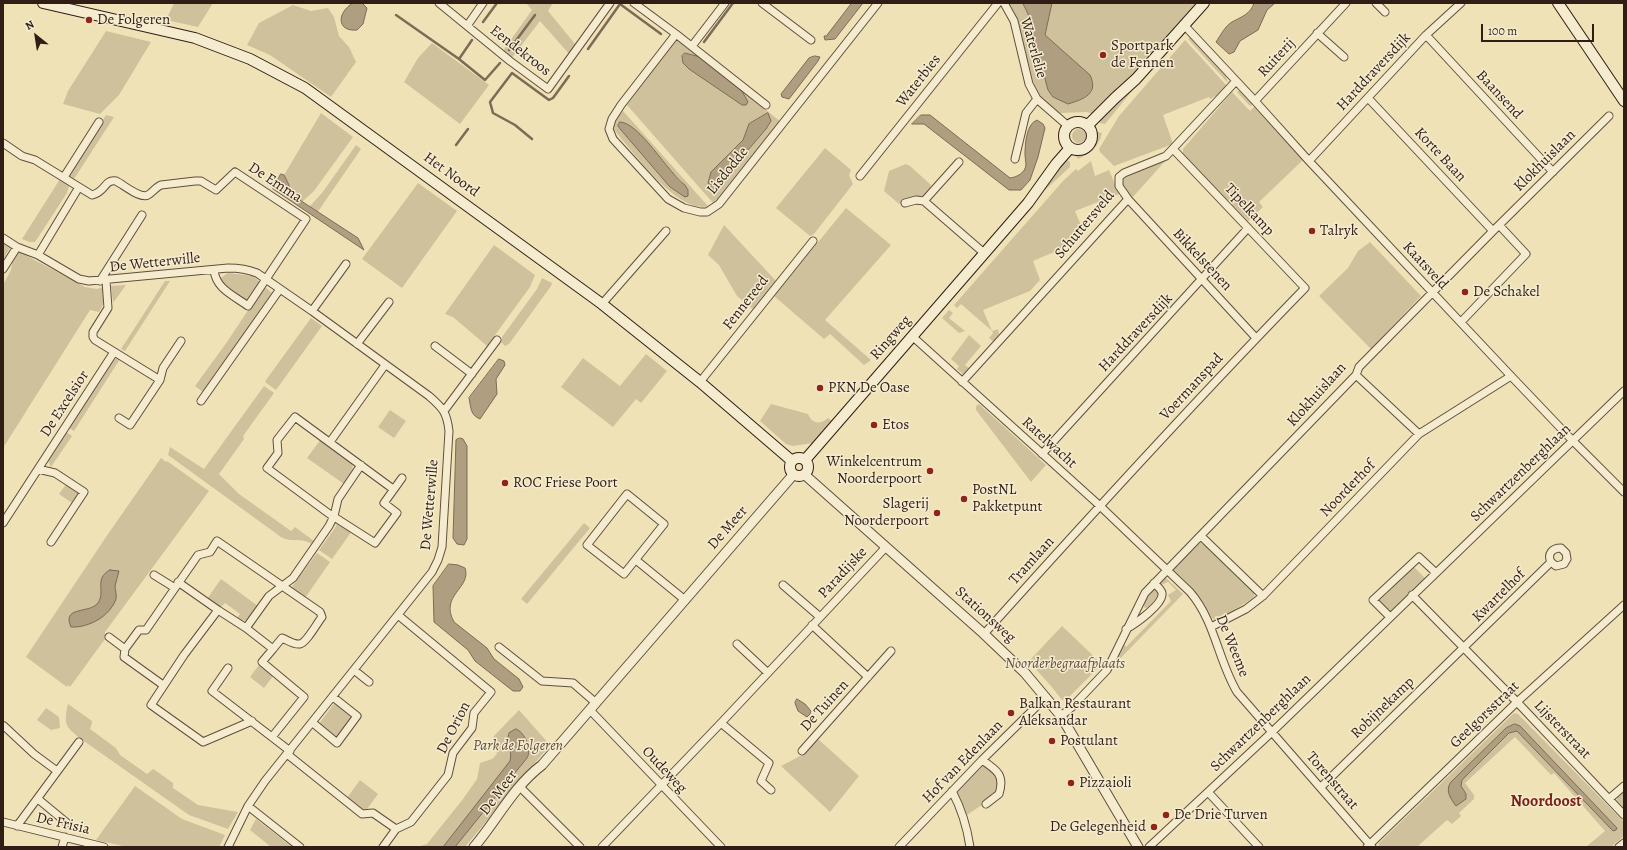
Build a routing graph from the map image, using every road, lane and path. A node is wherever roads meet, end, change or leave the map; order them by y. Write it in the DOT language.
graph roads {
  1 [pos="43,3"];
  2 [pos="440,3"];
  3 [pos="483,3"];
  4 [pos="610,3"];
  5 [pos="634,3"];
  6 [pos="725,3"];
  7 [pos="762,3"];
  8 [pos="878,3"];
  9 [pos="998,3"];
  10 [pos="1004,3"];
  11 [pos="1204,3"];
  12 [pos="1346,3"];
  13 [pos="1376,3"];
  14 [pos="1461,3"];
  15 [pos="1558,3"];
  16 [pos="1385,12"];
  17 [pos="1184,25"];
  18 [pos="467,26"];
  19 [pos="1317,33"];
  20 [pos="676,34"];
  21 [pos="1426,35"];
  22 [pos="811,40"];
  23 [pos="692,46"];
  24 [pos="1344,57"];
  25 [pos="1236,81"];
  26 [pos="1368,98"];
  27 [pos="1037,99"];
  28 [pos="1255,101"];
  29 [pos="1624,101"];
  30 [pos="766,106"];
  31 [pos="1609,116"];
  32 [pos="99,122"];
  33 [pos="1088,125"];
  34 [pos="1068,126"];
  35 [pos="3,143"];
  36 [pos="1070,148"];
  37 [pos="1174,149"];
  38 [pos="1015,159"];
  39 [pos="959,162"];
  40 [pos="1309,162"];
  41 [pos="1553,172"];
  42 [pos="860,176"];
  43 [pos="64,177"];
  44 [pos="79,187"];
  45 [pos="1128,199"];
  46 [pos="924,201"];
  47 [pos="905,203"];
  48 [pos="142,215"];
  49 [pos="1499,225"];
  50 [pos="1248,228"];
  51 [pos="666,231"];
  52 [pos="1493,231"];
  53 [pos="3,238"];
  54 [pos="813,241"];
  55 [pos="17,247"];
  56 [pos="984,253"];
  57 [pos="38,255"];
  58 [pos="346,264"];
  59 [pos="3,269"];
  60 [pos="214,270"];
  61 [pos="267,279"];
  62 [pos="1202,280"];
  63 [pos="103,281"];
  64 [pos="1305,288"];
  65 [pos="280,289"];
  66 [pos="1432,292"];
  67 [pos="389,302"];
  68 [pos="602,304"];
  69 [pos="312,311"];
  70 [pos="1461,322"];
  71 [pos="912,336"];
  72 [pos="1256,338"];
  73 [pos="498,340"];
  74 [pos="181,341"];
  75 [pos="357,344"];
  76 [pos="435,346"];
  77 [pos="114,352"];
  78 [pos="385,365"];
  79 [pos="472,374"];
  80 [pos="1356,375"];
  81 [pos="1511,376"];
  82 [pos="160,380"];
  83 [pos="700,382"];
  84 [pos="962,382"];
  85 [pos="1624,391"];
  86 [pos="201,401"];
  87 [pos="444,411"];
  88 [pos="119,418"];
  89 [pos="1419,434"];
  90 [pos="1573,441"];
  91 [pos="330,442"];
  92 [pos="1042,454"];
  93 [pos="805,460"];
  94 [pos="792,461"];
  95 [pos="361,465"];
  96 [pos="38,469"];
  97 [pos="793,475"];
  98 [pos="805,475"];
  99 [pos="402,478"];
  100 [pos="393,489"];
  101 [pos="1624,492"];
  102 [pos="1099,505"];
  103 [pos="334,516"];
  104 [pos="3,523"];
  105 [pos="1201,536"];
  106 [pos="51,542"];
  107 [pos="886,547"];
  108 [pos="636,560"];
  109 [pos="1551,562"];
  110 [pos="1167,571"];
  111 [pos="1436,573"];
  112 [pos="154,575"];
  113 [pos="1154,583"];
  114 [pos="177,585"];
  115 [pos="783,585"];
  116 [pos="284,586"];
  117 [pos="1412,595"];
  118 [pos="1263,596"];
  119 [pos="685,600"];
  120 [pos="1624,605"];
  121 [pos="218,610"];
  122 [pos="398,615"];
  123 [pos="820,617"];
  124 [pos="1390,617"];
  125 [pos="812,625"];
  126 [pos="1211,627"];
  127 [pos="246,628"];
  128 [pos="1126,630"];
  129 [pos="984,634"];
  130 [pos="109,637"];
  131 [pos="737,644"];
  132 [pos="499,646"];
  133 [pos="1464,648"];
  134 [pos="125,649"];
  135 [pos="273,649"];
  136 [pos="891,651"];
  137 [pos="228,668"];
  138 [pos="354,670"];
  139 [pos="768,672"];
  140 [pos="868,677"];
  141 [pos="369,682"];
  142 [pos="164,685"];
  143 [pos="333,697"];
  144 [pos="1046,697"];
  145 [pos="1517,702"];
  146 [pos="593,706"];
  147 [pos="1061,716"];
  148 [pos="252,721"];
  149 [pos="313,723"];
  150 [pos="721,723"];
  151 [pos="3,727"];
  152 [pos="1272,732"];
  153 [pos="272,737"];
  154 [pos="79,742"];
  155 [pos="802,751"];
  156 [pos="288,753"];
  157 [pos="982,760"];
  158 [pos="57,771"];
  159 [pos="661,785"];
  160 [pos="1624,786"];
  161 [pos="520,787"];
  162 [pos="1321,787"];
  163 [pos="771,790"];
  164 [pos="952,791"];
  165 [pos="1208,792"];
  166 [pos="38,799"];
  167 [pos="1609,799"];
  168 [pos="986,804"];
  169 [pos="248,806"];
  170 [pos="1624,815"];
  171 [pos="3,822"];
  172 [pos="67,823"];
  173 [pos="16,826"];
  174 [pos="396,829"];
  175 [pos="65,837"];
  176 [pos="1624,843"];
  177 [pos="1370,846"];
  178 [pos="62,847"];
  179 [pos="104,847"];
  180 [pos="228,847"];
  181 [pos="300,847"];
  182 [pos="383,847"];
  183 [pos="474,847"];
  184 [pos="580,847"];
  185 [pos="602,847"];
  186 [pos="721,847"];
  187 [pos="899,847"];
  188 [pos="970,847"];
  189 [pos="1138,847"];
  190 [pos="1149,847"];
  191 [pos="1258,847"];
  192 [pos="1619,847"];
  1 -- 68 [label="main road, Het Noord"];
  2 -- 18 [label="street, Eendekroos"];
  3 -- 18 [label="street, Eendekroos"];
  4 -- 18 [label="street, Eendekroos"];
  5 -- 20 [label="street"];
  6 -- 23 [label="street"];
  7 -- 22 [label="street"];
  8 -- 20 [label="street, Lisdodde"];
  9 -- 42 [label="street, Waterbies"];
  10 -- 27 [label="street, Waterlelie"];
  11 -- 17 [label="main road"];
  12 -- 19 [label="street, Ruiterij"];
  13 -- 16 [label="street"];
  14 -- 21 [label="street, Harddraversdijk"];
  15 -- 29 [label="main road"];
  17 -- 25 [label="street"];
  17 -- 33 [label="main road"];
  19 -- 24 [label="street"];
  19 -- 28 [label="street, Ruiterij"];
  20 -- 23 [label="street"];
  21 -- 26 [label="street, Harddraversdijk"];
  21 -- 41 [label="street, Baansend"];
  23 -- 30 [label="street"];
  25 -- 28 [label="street"];
  25 -- 37 [label="street, Schuttersveld"];
  26 -- 40 [label="street, Harddraversdijk"];
  26 -- 52 [label="street, Korte Baan"];
  27 -- 34 [label="street, Waterlelie"];
  27 -- 38 [label="street, Waterlelie"];
  28 -- 40 [label="street"];
  31 -- 41 [label="street, Klokhuislaan"];
  32 -- 43 [label="street"];
  33 -- 34 [label="main road"];
  33 -- 36 [label="main road"];
  34 -- 36 [label="main road"];
  35 -- 43 [label="street, De Emma"];
  36 -- 56 [label="main road, Ringweg"];
  37 -- 45 [label="street, Schuttersveld"];
  37 -- 50 [label="street, Tipelkamp"];
  39 -- 46 [label="street"];
  40 -- 66 [label="street, Kaatsveld"];
  41 -- 49 [label="street, Klokhuislaan"];
  43 -- 44 [label="street, De Emma"];
  44 -- 57 [label="street"];
  44 -- 61 [label="street, De Emma"];
  45 -- 62 [label="street, Bikkelstenen"];
  45 -- 84 [label="street, Schuttersveld"];
  46 -- 47 [label="street"];
  46 -- 56 [label="street"];
  48 -- 63 [label="street, De Wetterwille"];
  49 -- 52 [label="street, Klokhuislaan"];
  49 -- 70 [label="street"];
  50 -- 62 [label="street, Harddraversdijk"];
  50 -- 64 [label="street, Tipelkamp"];
  51 -- 68 [label="street"];
  52 -- 66 [label="street, Klokhuislaan"];
  53 -- 55 [label="street, De Wetterwille"];
  54 -- 83 [label="street, Fennereed"];
  55 -- 57 [label="street, De Wetterwille"];
  55 -- 59 [label="street"];
  56 -- 71 [label="main road, Ringweg"];
  57 -- 63 [label="street, De Wetterwille"];
  58 -- 69 [label="street"];
  60 -- 61 [label="street, De Wetterwille"];
  60 -- 61 [label="street, De Wetterwille"];
  60 -- 63 [label="street, De Wetterwille"];
  61 -- 65 [label="street, De Wetterwille"];
  62 -- 72 [label="street, Bikkelstenen"];
  62 -- 92 [label="street, Harddraversdijk"];
  63 -- 77 [label="street"];
  64 -- 72 [label="street, Voermanspad"];
  65 -- 69 [label="street, De Wetterwille"];
  65 -- 86 [label="street"];
  66 -- 70 [label="street, Kaatsveld"];
  66 -- 80 [label="street, Klokhuislaan"];
  67 -- 75 [label="street"];
  68 -- 83 [label="main road, Het Noord"];
  69 -- 75 [label="street, De Wetterwille"];
  70 -- 81 [label="street, Kaatsveld"];
  71 -- 84 [label="street, Ratelwacht"];
  71 -- 93 [label="main road, Ringweg"];
  72 -- 102 [label="street, Voermanspad"];
  73 -- 79 [label="street"];
  74 -- 82 [label="street"];
  75 -- 78 [label="street, De Wetterwille"];
  76 -- 79 [label="street"];
  77 -- 82 [label="street"];
  77 -- 96 [label="street, De Excelsior"];
  78 -- 87 [label="street, De Wetterwille"];
  78 -- 91 [label="street"];
  79 -- 87 [label="street"];
  80 -- 89 [label="street"];
  80 -- 105 [label="street, Klokhuislaan"];
  81 -- 89 [label="street, Noorderhof"];
  81 -- 90 [label="street, Kaatsveld"];
  82 -- 88 [label="street"];
  83 -- 94 [label="main road"];
  84 -- 92 [label="street, Ratelwacht"];
  85 -- 90 [label="street, Schwartzenberghlaan"];
  87 -- 122 [label="street, De Wetterwille"];
  89 -- 118 [label="street, Noorderhof"];
  90 -- 101 [label="street, Kaatsveld"];
  90 -- 111 [label="street, Schwartzenberghlaan"];
  91 -- 95 [label="street"];
  91 -- 103 [label="street"];
  92 -- 102 [label="street, Ratelwacht"];
  93 -- 94 [label="main road"];
  93 -- 98 [label="main road"];
  94 -- 97 [label="main road"];
  95 -- 100 [label="street"];
  95 -- 103 [label="street"];
  96 -- 104 [label="street, De Excelsior"];
  96 -- 106 [label="street"];
  97 -- 98 [label="main road"];
  97 -- 119 [label="street, De Meer"];
  98 -- 107 [label="street, Stationsweg"];
  99 -- 100 [label="street"];
  100 -- 103 [label="street"];
  102 -- 110 [label="street, Ratelwacht"];
  102 -- 129 [label="street, Tramlaan"];
  103 -- 116 [label="street"];
  105 -- 110 [label="street, Klokhuislaan"];
  105 -- 118 [label="street"];
  107 -- 123 [label="street, Paradijske"];
  107 -- 129 [label="street, Stationsweg"];
  108 -- 108 [label="street"];
  108 -- 119 [label="street"];
  109 -- 133 [label="street, Kwartelhof"];
  110 -- 113 [label="street, Klokhuislaan"];
  110 -- 126 [label="street, De Weeme"];
  111 -- 117 [label="street, Schwartzenberghlaan"];
  111 -- 124 [label="street"];
  112 -- 114 [label="street"];
  113 -- 128 [label="street, Klokhuislaan"];
  113 -- 128 [label="street"];
  114 -- 116 [label="street"];
  114 -- 121 [label="street"];
  114 -- 134 [label="street"];
  115 -- 123 [label="street, Paradijske"];
  116 -- 127 [label="street"];
  116 -- 135 [label="street"];
  117 -- 124 [label="street, Schwartzenberghlaan"];
  117 -- 133 [label="street, Lijsterstraat"];
  118 -- 126 [label="street, Noorderhof"];
  119 -- 146 [label="street, De Meer"];
  120 -- 145 [label="street, Geelgorsstraat"];
  121 -- 127 [label="street"];
  121 -- 142 [label="street"];
  122 -- 138 [label="street, De Wetterwille"];
  122 -- 174 [label="street, De Orion"];
  123 -- 125 [label="street, Paradijske"];
  124 -- 152 [label="street, Schwartzenberghlaan"];
  125 -- 139 [label="street, Paradijske"];
  125 -- 140 [label="street, De Tuinen"];
  126 -- 152 [label="street, De Weeme"];
  127 -- 135 [label="street"];
  128 -- 147 [label="street, Klokhuislaan"];
  129 -- 144 [label="street, Stationsweg"];
  130 -- 134 [label="street"];
  131 -- 139 [label="street"];
  132 -- 146 [label="street"];
  133 -- 145 [label="street, Lijsterstraat"];
  133 -- 162 [label="street, Robijnekamp"];
  134 -- 142 [label="street"];
  135 -- 153 [label="street"];
  136 -- 140 [label="street, De Tuinen"];
  137 -- 148 [label="street"];
  138 -- 141 [label="street"];
  138 -- 143 [label="street, De Wetterwille"];
  139 -- 150 [label="street, Paradijske"];
  140 -- 155 [label="street, De Tuinen"];
  142 -- 148 [label="street"];
  143 -- 149 [label="street, De Wetterwille"];
  143 -- 149 [label="street"];
  144 -- 147 [label="street, Stationsweg"];
  144 -- 157 [label="street, Hof van Edenlaan"];
  145 -- 167 [label="street, Lijsterstraat"];
  145 -- 177 [label="street, Geelgorsstraat"];
  146 -- 159 [label="street, Oudeweg"];
  146 -- 161 [label="street, De Meer"];
  147 -- 189 [label="street, Stationsweg"];
  148 -- 153 [label="street"];
  149 -- 156 [label="street, De Wetterwille"];
  150 -- 159 [label="street, Paradijske"];
  150 -- 163 [label="street"];
  151 -- 158 [label="street"];
  152 -- 162 [label="street, Torenstraat"];
  152 -- 165 [label="street, Schwartzenberghlaan"];
  153 -- 156 [label="street"];
  154 -- 158 [label="street, De Frisia"];
  156 -- 169 [label="street, De Wetterwille"];
  156 -- 174 [label="street"];
  157 -- 164 [label="street, Hof van Edenlaan"];
  157 -- 168 [label="street"];
  158 -- 166 [label="street, De Frisia"];
  159 -- 185 [label="street, Paradijske"];
  159 -- 186 [label="street, Oudeweg"];
  160 -- 167 [label="street"];
  161 -- 183 [label="street, De Meer"];
  161 -- 184 [label="street"];
  162 -- 177 [label="street, Torenstraat"];
  164 -- 187 [label="street, Hof van Edenlaan"];
  164 -- 188 [label="street"];
  165 -- 190 [label="street, Schwartzenberghlaan"];
  165 -- 191 [label="street"];
  166 -- 172 [label="street, De Frisia"];
  166 -- 173 [label="street, De Frisia"];
  167 -- 170 [label="street, Lijsterstraat"];
  169 -- 180 [label="street, De Wetterwille"];
  169 -- 181 [label="street"];
  171 -- 173 [label="street, De Frisia"];
  173 -- 175 [label="street, De Frisia"];
  174 -- 182 [label="street, De Orion"];
  175 -- 178 [label="street"];
  175 -- 179 [label="street, De Frisia"];
  176 -- 192 [label="street"];
}
